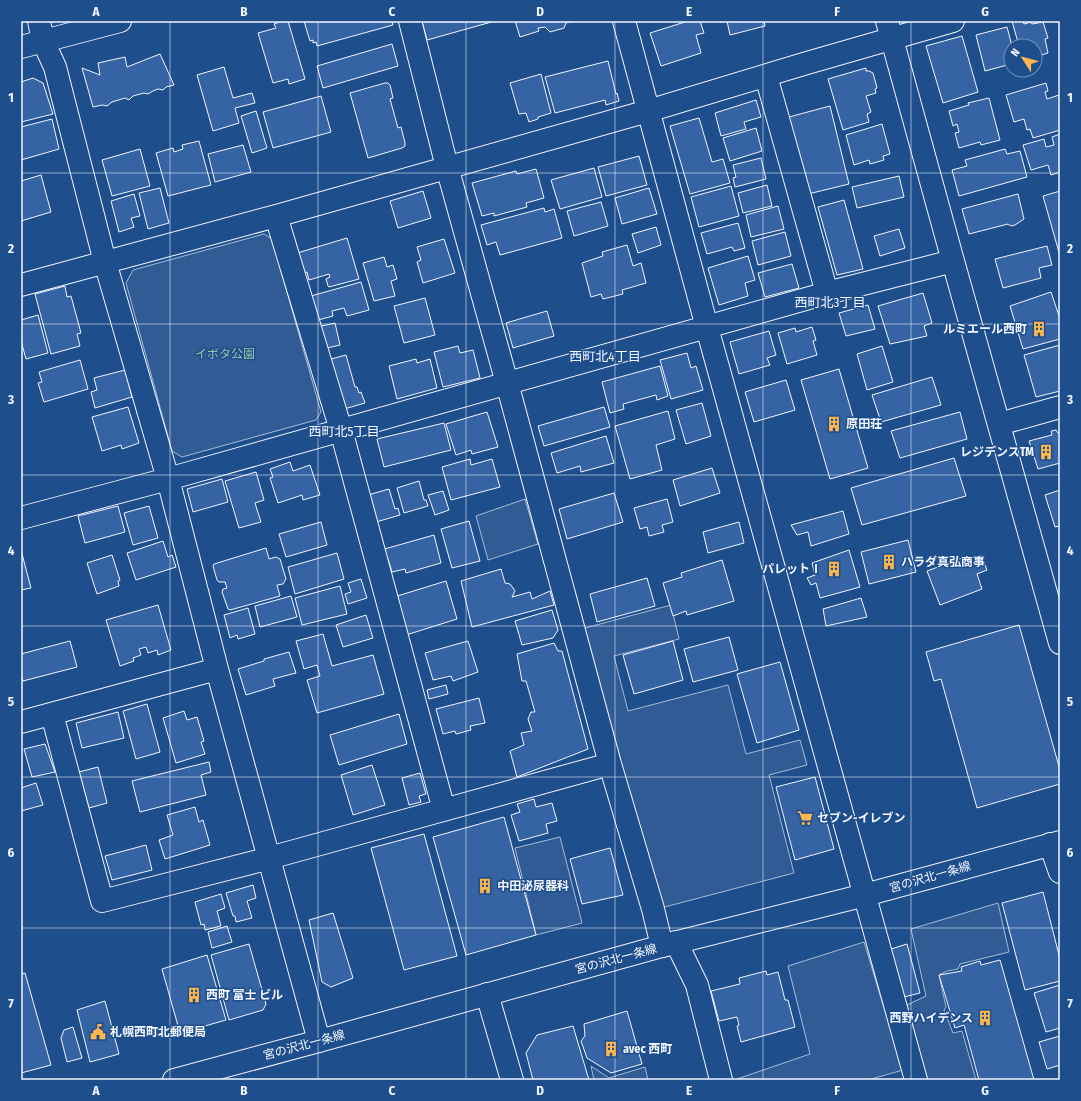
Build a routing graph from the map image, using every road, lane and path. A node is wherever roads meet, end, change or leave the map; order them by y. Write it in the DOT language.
graph roads {
  1 [pos="120,21"];
  2 [pos="410,21"];
  3 [pos="624,21"];
  4 [pos="953,21"];
  5 [pos="890,30"];
  6 [pos="41,31"];
  7 [pos="21,47"];
  8 [pos="766,76"];
  9 [pos="648,111"];
  10 [pos="447,167"];
  11 [pos="276,216"];
  12 [pos="953,261"];
  13 [pos="105,262"];
  14 [pos="21,285"];
  15 [pos="827,293"];
  16 [pos="707,328"];
  17 [pos="507,383"];
  18 [pos="1060,407"];
  19 [pos="1000,424"];
  20 [pos="340,430"];
  21 [pos="168,479"];
  22 [pos="21,518"];
  23 [pos="1060,643"];
  24 [pos="217,669"];
  25 [pos="52,714"];
  26 [pos="21,722"];
  27 [pos="610,764"];
  28 [pos="444,810"];
  29 [pos="1055,843"];
  30 [pos="269,858"];
  31 [pos="1060,872"];
  32 [pos="865,895"];
  33 [pos="669,944"];
  34 [pos="487,994"];
  35 [pos="319,1041"];
  36 [pos="174,1080"];
  37 [pos="512,1080"];
  38 [pos="722,1080"];
  39 [pos="916,1080"];
  1 -- 6 [label="street"];
  2 -- 10 [label="street"];
  3 -- 9 [label="street"];
  4 -- 5 [label="street"];
  5 -- 8 [label="street"];
  5 -- 12 [label="street"];
  6 -- 7 [label="street"];
  6 -- 13 [label="street"];
  8 -- 9 [label="street"];
  8 -- 15 [label="street"];
  9 -- 10 [label="street"];
  9 -- 16 [label="street"];
  10 -- 11 [label="street"];
  10 -- 17 [label="street"];
  11 -- 13 [label="street"];
  11 -- 20 [label="street"];
  12 -- 15 [label="street"];
  12 -- 19 [label="street"];
  13 -- 14 [label="street"];
  13 -- 21 [label="street"];
  15 -- 16 [label="street"];
  16 -- 17 [label="street"];
  16 -- 32 [label="street"];
  17 -- 20 [label="street"];
  17 -- 27 [label="street"];
  18 -- 19 [label="street"];
  19 -- 23 [label="street"];
  20 -- 21 [label="street"];
  20 -- 28 [label="street"];
  21 -- 22 [label="street"];
  21 -- 24 [label="street"];
  24 -- 25 [label="street"];
  24 -- 30 [label="street"];
  25 -- 26 [label="street"];
  25 -- 30 [label="street"];
  27 -- 28 [label="street"];
  27 -- 33 [label="street"];
  28 -- 30 [label="street"];
  29 -- 31 [label="street"];
  29 -- 32 [label="street, 宮の沢北一条線"];
  30 -- 35 [label="street"];
  32 -- 33 [label="street, 宮の沢北一条線"];
  32 -- 39 [label="street"];
  33 -- 34 [label="street, 宮の沢北一条線"];
  33 -- 38 [label="street"];
  34 -- 35 [label="street, 宮の沢北一条線"];
  34 -- 37 [label="street"];
  35 -- 36 [label="street, 宮の沢北一条線"];
}
